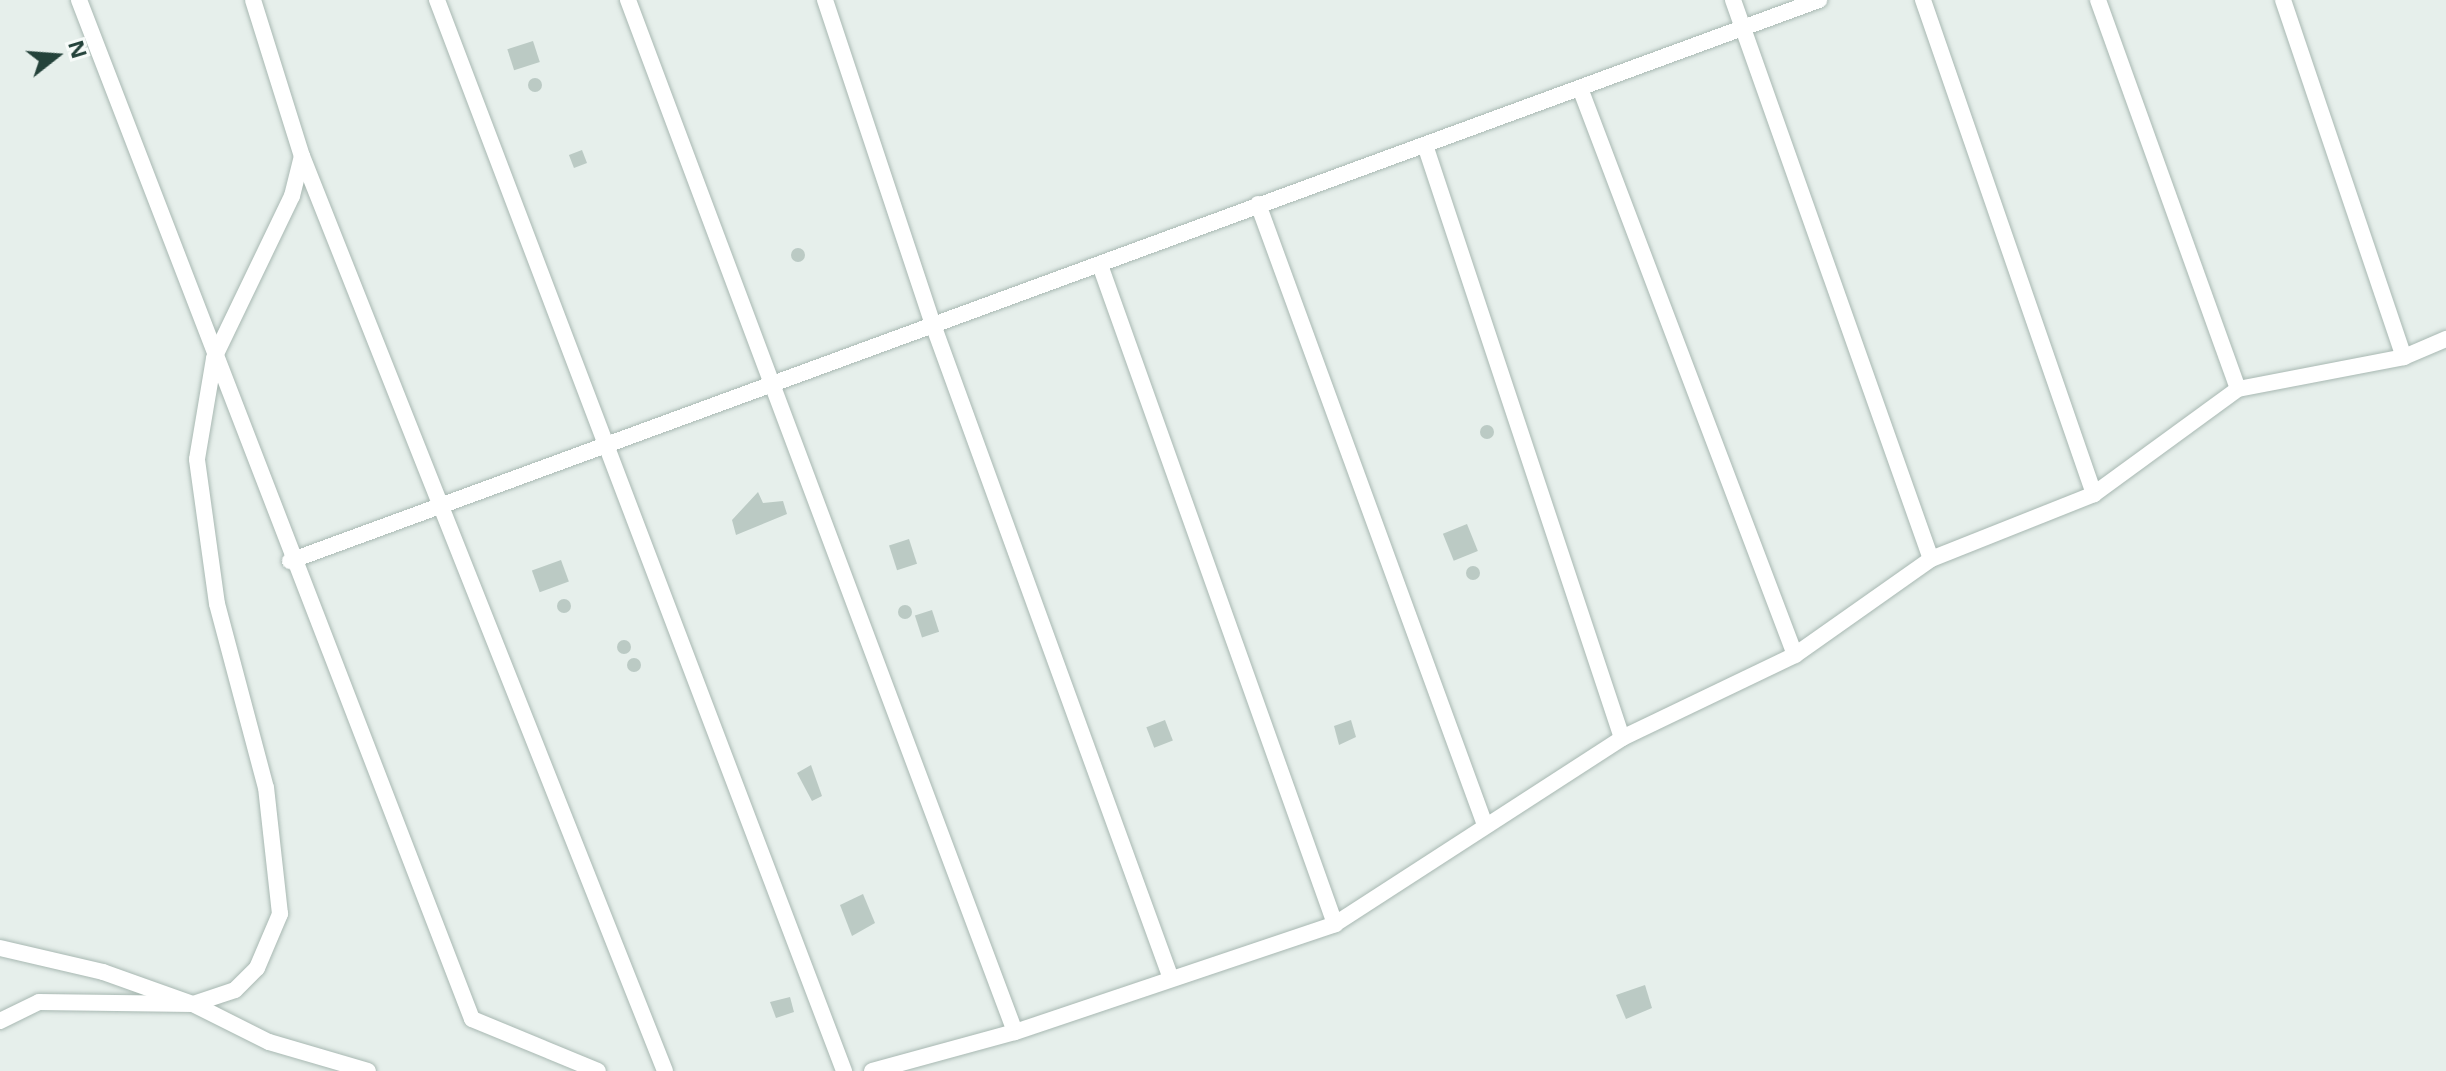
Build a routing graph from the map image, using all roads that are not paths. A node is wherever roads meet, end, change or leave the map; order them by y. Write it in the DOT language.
graph roads {
  1 [pos="79,0"];
  2 [pos="253,0"];
  3 [pos="437,0"];
  4 [pos="628,0"];
  5 [pos="825,0"];
  6 [pos="1733,0"];
  7 [pos="1819,0"];
  8 [pos="1923,0"];
  9 [pos="2098,0"];
  10 [pos="2283,0"];
  11 [pos="1743,28"];
  12 [pos="1580,88"];
  13 [pos="1425,145"];
  14 [pos="302,156"];
  15 [pos="1258,204"];
  16 [pos="1100,265"];
  17 [pos="935,330"];
  18 [pos="2446,339"];
  19 [pos="2404,357"];
  20 [pos="214,358"];
  21 [pos="770,385"];
  22 [pos="2238,389"];
  23 [pos="602,447"];
  24 [pos="2094,494"];
  25 [pos="445,504"];
  26 [pos="1931,559"];
  27 [pos="290,561"];
  28 [pos="1795,655"];
  29 [pos="1622,738"];
  30 [pos="1485,825"];
  31 [pos="1335,924"];
  32 [pos="0,948"];
  33 [pos="1170,976"];
  34 [pos="193,1004"];
  35 [pos="0,1021"];
  36 [pos="1015,1032"];
  37 [pos="368,1071"];
  38 [pos="598,1071"];
  39 [pos="665,1071"];
  40 [pos="844,1071"];
  41 [pos="872,1071"];
  1 -- 20 [label="street"];
  2 -- 14 [label="street"];
  3 -- 23 [label="street"];
  4 -- 21 [label="street"];
  5 -- 17 [label="street"];
  6 -- 11 [label="street"];
  7 -- 11 [label="street"];
  8 -- 24 [label="street"];
  9 -- 22 [label="street"];
  10 -- 19 [label="street"];
  11 -- 12 [label="street"];
  11 -- 26 [label="street"];
  12 -- 13 [label="street"];
  12 -- 28 [label="street"];
  13 -- 15 [label="street"];
  13 -- 29 [label="street"];
  14 -- 20 [label="street"];
  14 -- 25 [label="street"];
  15 -- 16 [label="street"];
  15 -- 30 [label="street"];
  16 -- 17 [label="street"];
  16 -- 31 [label="street"];
  17 -- 21 [label="street"];
  17 -- 33 [label="street"];
  18 -- 19 [label="street"];
  19 -- 22 [label="street"];
  20 -- 27 [label="street"];
  20 -- 34 [label="street"];
  21 -- 23 [label="street"];
  21 -- 36 [label="street"];
  22 -- 24 [label="street"];
  23 -- 25 [label="street"];
  23 -- 40 [label="street"];
  24 -- 26 [label="street"];
  25 -- 27 [label="street"];
  25 -- 39 [label="street"];
  26 -- 28 [label="street"];
  27 -- 38 [label="street"];
  28 -- 29 [label="street"];
  29 -- 30 [label="street"];
  30 -- 31 [label="street"];
  31 -- 33 [label="street"];
  32 -- 34 [label="street"];
  33 -- 36 [label="street"];
  34 -- 35 [label="street"];
  34 -- 37 [label="street"];
  36 -- 41 [label="street"];
}
